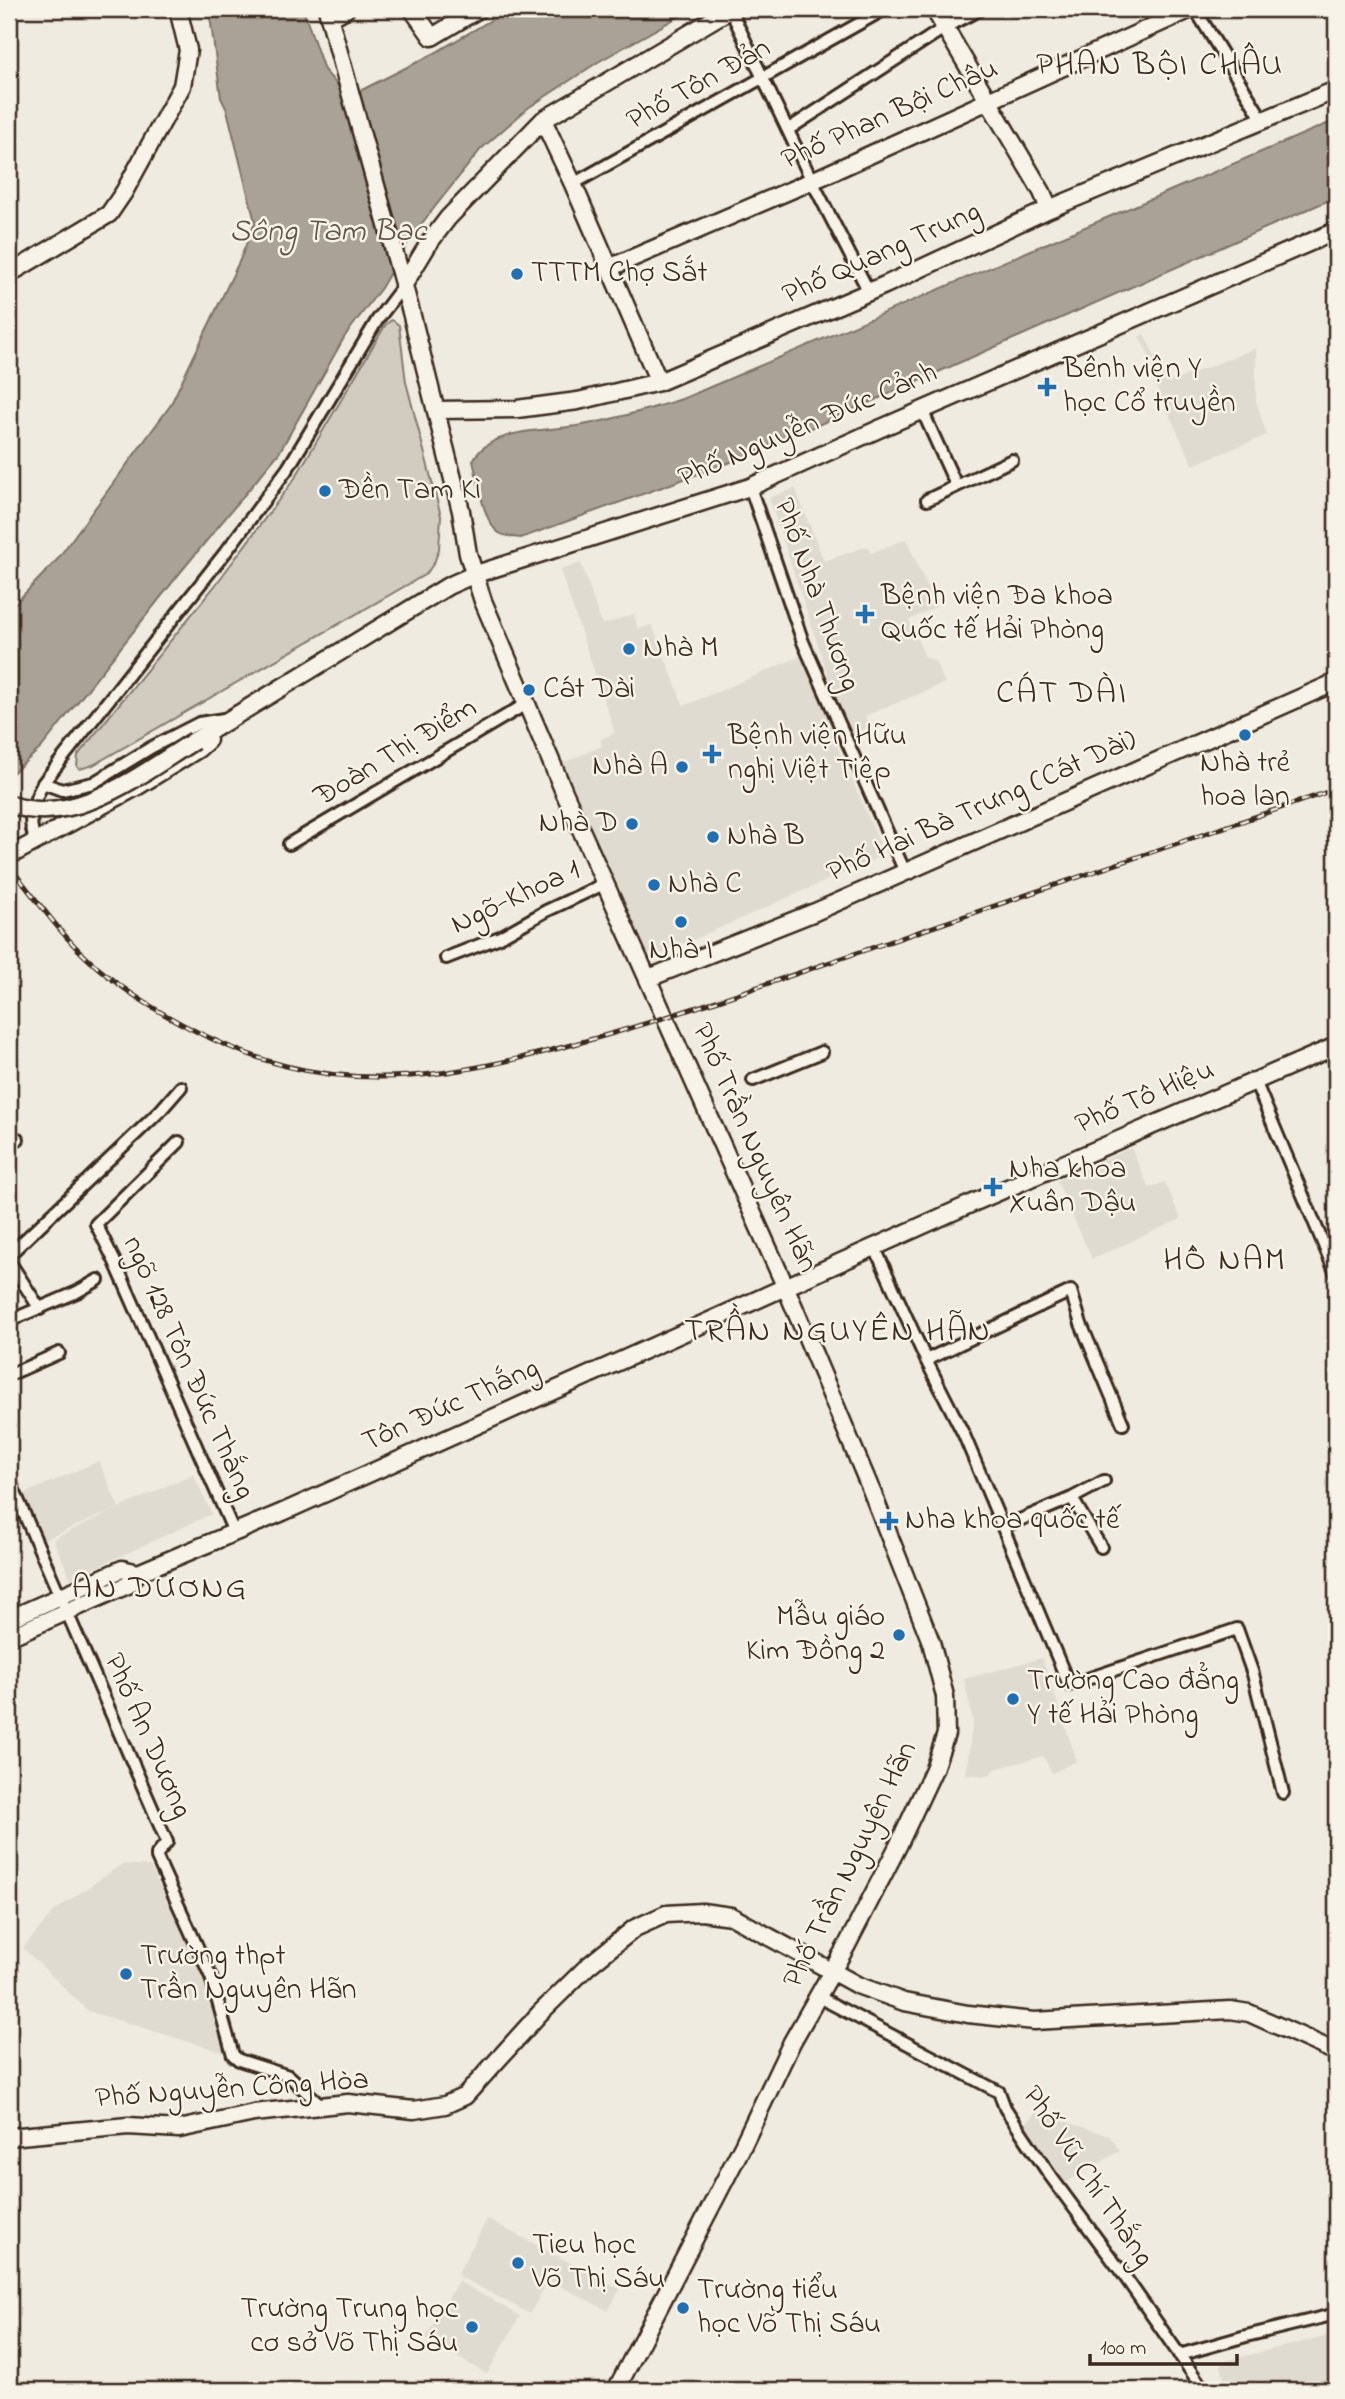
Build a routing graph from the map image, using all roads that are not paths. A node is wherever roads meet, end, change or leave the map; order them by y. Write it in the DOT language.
graph roads {
  1 [pos="178,9"];
  2 [pos="346,9"];
  3 [pos="412,9"];
  4 [pos="479,9"];
  5 [pos="731,9"];
  6 [pos="885,9"];
  7 [pos="934,9"];
  8 [pos="981,9"];
  9 [pos="1193,9"];
  10 [pos="329,13"];
  11 [pos="944,28"];
  12 [pos="763,77"];
  13 [pos="1336,90"];
  14 [pos="988,103"];
  15 [pos="543,120"];
  16 [pos="1264,122"];
  17 [pos="789,130"];
  18 [pos="812,181"];
  19 [pos="573,184"];
  20 [pos="1049,209"];
  21 [pos="1334,237"];
  22 [pos="609,268"];
  23 [pos="9,274"];
  24 [pos="403,286"];
  25 [pos="869,292"];
  26 [pos="659,382"];
  27 [pos="437,410"];
  28 [pos="922,410"];
  29 [pos="1012,460"];
  30 [pos="956,485"];
  31 [pos="750,487"];
  32 [pos="928,500"];
  33 [pos="474,575"];
  34 [pos="1336,682"];
  35 [pos="526,704"];
  36 [pos="234,718"];
  37 [pos="43,783"];
  38 [pos="9,804"];
  39 [pos="36,841"];
  40 [pos="289,844"];
  41 [pos="9,856"];
  42 [pos="905,872"];
  43 [pos="606,883"];
  44 [pos="446,958"];
  45 [pos="649,978"];
  46 [pos="1336,1046"];
  47 [pos="822,1052"];
  48 [pos="753,1080"];
  49 [pos="1255,1081"];
  50 [pos="181,1087"];
  51 [pos="18,1139"];
  52 [pos="179,1142"];
  53 [pos="9,1147"];
  54 [pos="874,1246"];
  55 [pos="9,1255"];
  56 [pos="9,1261"];
  57 [pos="1336,1274"];
  58 [pos="98,1280"];
  59 [pos="786,1288"];
  60 [pos="40,1309"];
  61 [pos="9,1321"];
  62 [pos="59,1353"];
  63 [pos="926,1360"];
  64 [pos="9,1375"];
  65 [pos="1123,1424"];
  66 [pos="9,1479"];
  67 [pos="1104,1481"];
  68 [pos="1072,1498"];
  69 [pos="1003,1527"];
  70 [pos="234,1532"];
  71 [pos="1101,1547"];
  72 [pos="62,1604"];
  73 [pos="9,1619"];
  74 [pos="9,1637"];
  75 [pos="1283,1793"];
  76 [pos="832,1972"];
  77 [pos="817,1996"];
  78 [pos="1336,2052"];
  79 [pos="321,2105"];
  80 [pos="9,2137"];
  81 [pos="1336,2314"];
  82 [pos="1179,2355"];
  83 [pos="9,2384"];
  84 [pos="20,2390"];
  85 [pos="616,2390"];
  86 [pos="1204,2390"];
  1 -- 23 [label="main road"];
  2 -- 10 [label="main road"];
  3 -- 4 [label="main road"];
  5 -- 12 [label="street"];
  5 -- 15 [label="main road"];
  6 -- 12 [label="street, Phố Tôn Đản"];
  7 -- 11 [label="main road"];
  8 -- 11 [label="street"];
  9 -- 14 [label="main road, Phố Phan Bội Châu"];
  9 -- 16 [label="street"];
  10 -- 24 [label="main road, Phố Trần Nguyên Hãn"];
  11 -- 14 [label="main road"];
  11 -- 17 [label="street"];
  12 -- 17 [label="street"];
  12 -- 19 [label="street, Phố Tôn Đản"];
  13 -- 16 [label="main road, Phố Quang Trung"];
  14 -- 18 [label="main road, Phố Phan Bội Châu"];
  14 -- 20 [label="main road"];
  15 -- 19 [label="main road"];
  15 -- 24 [label="main road"];
  16 -- 20 [label="main road, Phố Quang Trung"];
  17 -- 18 [label="street"];
  18 -- 22 [label="main road, Phố Phan Bội Châu"];
  18 -- 25 [label="street"];
  19 -- 22 [label="main road"];
  20 -- 25 [label="main road, Phố Quang Trung"];
  21 -- 28 [label="main road, Phố Nguyễn Đức Cảnh"];
  22 -- 26 [label="main road"];
  24 -- 27 [label="main road, Phố Trần Nguyên Hãn"];
  24 -- 37 [label="street"];
  25 -- 26 [label="main road, Phố Quang Trung"];
  26 -- 27 [label="main road, Phố Quang Trung"];
  27 -- 33 [label="main road, Phố Trần Nguyên Hãn"];
  28 -- 30 [label="street"];
  28 -- 31 [label="main road, Phố Nguyễn Đức Cảnh"];
  29 -- 30 [label="street"];
  30 -- 32 [label="street"];
  31 -- 33 [label="main road, Phố Nguyễn Đức Cảnh"];
  31 -- 42 [label="street, Phố Nhà Thương"];
  33 -- 35 [label="main road, Phố Trần Nguyên Hãn"];
  33 -- 36 [label="main road, Phố Nguyễn Đức Cảnh"];
  34 -- 42 [label="main road, Phố Hai Bà Trưng (Cát Dài)"];
  35 -- 40 [label="street, Đoàn Thị Điểm"];
  35 -- 43 [label="main road, Phố Trần Nguyên Hãn"];
  36 -- 37 [label="street"];
  36 -- 38 [label="main road, Phố Nguyễn Đức Cảnh, bridge"];
  36 -- 39 [label="main road, Phố Nguyễn Đức Cảnh"];
  37 -- 39 [label="street"];
  39 -- 41 [label="main road, Phố Nguyễn Đức Cảnh"];
  42 -- 45 [label="main road, Phố Hai Bà Trưng (Cát Dài)"];
  43 -- 44 [label="street, Ngõ-Khoa 1"];
  43 -- 45 [label="main road, Phố Trần Nguyên Hãn"];
  45 -- 59 [label="main road, Phố Trần Nguyên Hãn"];
  46 -- 49 [label="main road, Phố Tô Hiệu"];
  47 -- 48 [label="street"];
  49 -- 54 [label="main road, Phố Tô Hiệu"];
  49 -- 57 [label="street"];
  50 -- 55 [label="street"];
  51 -- 53 [label="street"];
  52 -- 70 [label="street, ngõ 128 Tôn Đức Thắng"];
  54 -- 59 [label="main road, Phố Tô Hiệu"];
  54 -- 63 [label="street"];
  56 -- 60 [label="street"];
  58 -- 60 [label="street"];
  59 -- 70 [label="main road, Tôn Đức Thắng"];
  59 -- 76 [label="main road, Phố Trần Nguyên Hãn"];
  60 -- 61 [label="street"];
  62 -- 64 [label="street"];
  63 -- 65 [label="street"];
  63 -- 69 [label="street"];
  66 -- 72 [label="street"];
  67 -- 68 [label="street"];
  68 -- 69 [label="street"];
  68 -- 71 [label="street"];
  69 -- 75 [label="street"];
  70 -- 72 [label="main road, Tôn Đức Thắng"];
  72 -- 73 [label="main road, Tôn Đức Thắng"];
  72 -- 74 [label="main road, Tôn Đức Thắng"];
  72 -- 79 [label="street, Phố An Dương"];
  76 -- 77 [label="main road, Phố Trần Nguyên Hãn"];
  76 -- 78 [label="main road, Phố Nguyễn Công Hòa"];
  76 -- 79 [label="main road, Phố Nguyễn Công Hòa"];
  77 -- 82 [label="street, Phố Vũ Chí Thắng"];
  77 -- 85 [label="main road, Phố Trần Nguyên Hãn"];
  79 -- 80 [label="main road, Phố Nguyễn Công Hòa"];
  81 -- 82 [label="street"];
  82 -- 86 [label="street, Phố Vũ Chí Thắng"];
  83 -- 84 [label="street"];
}
